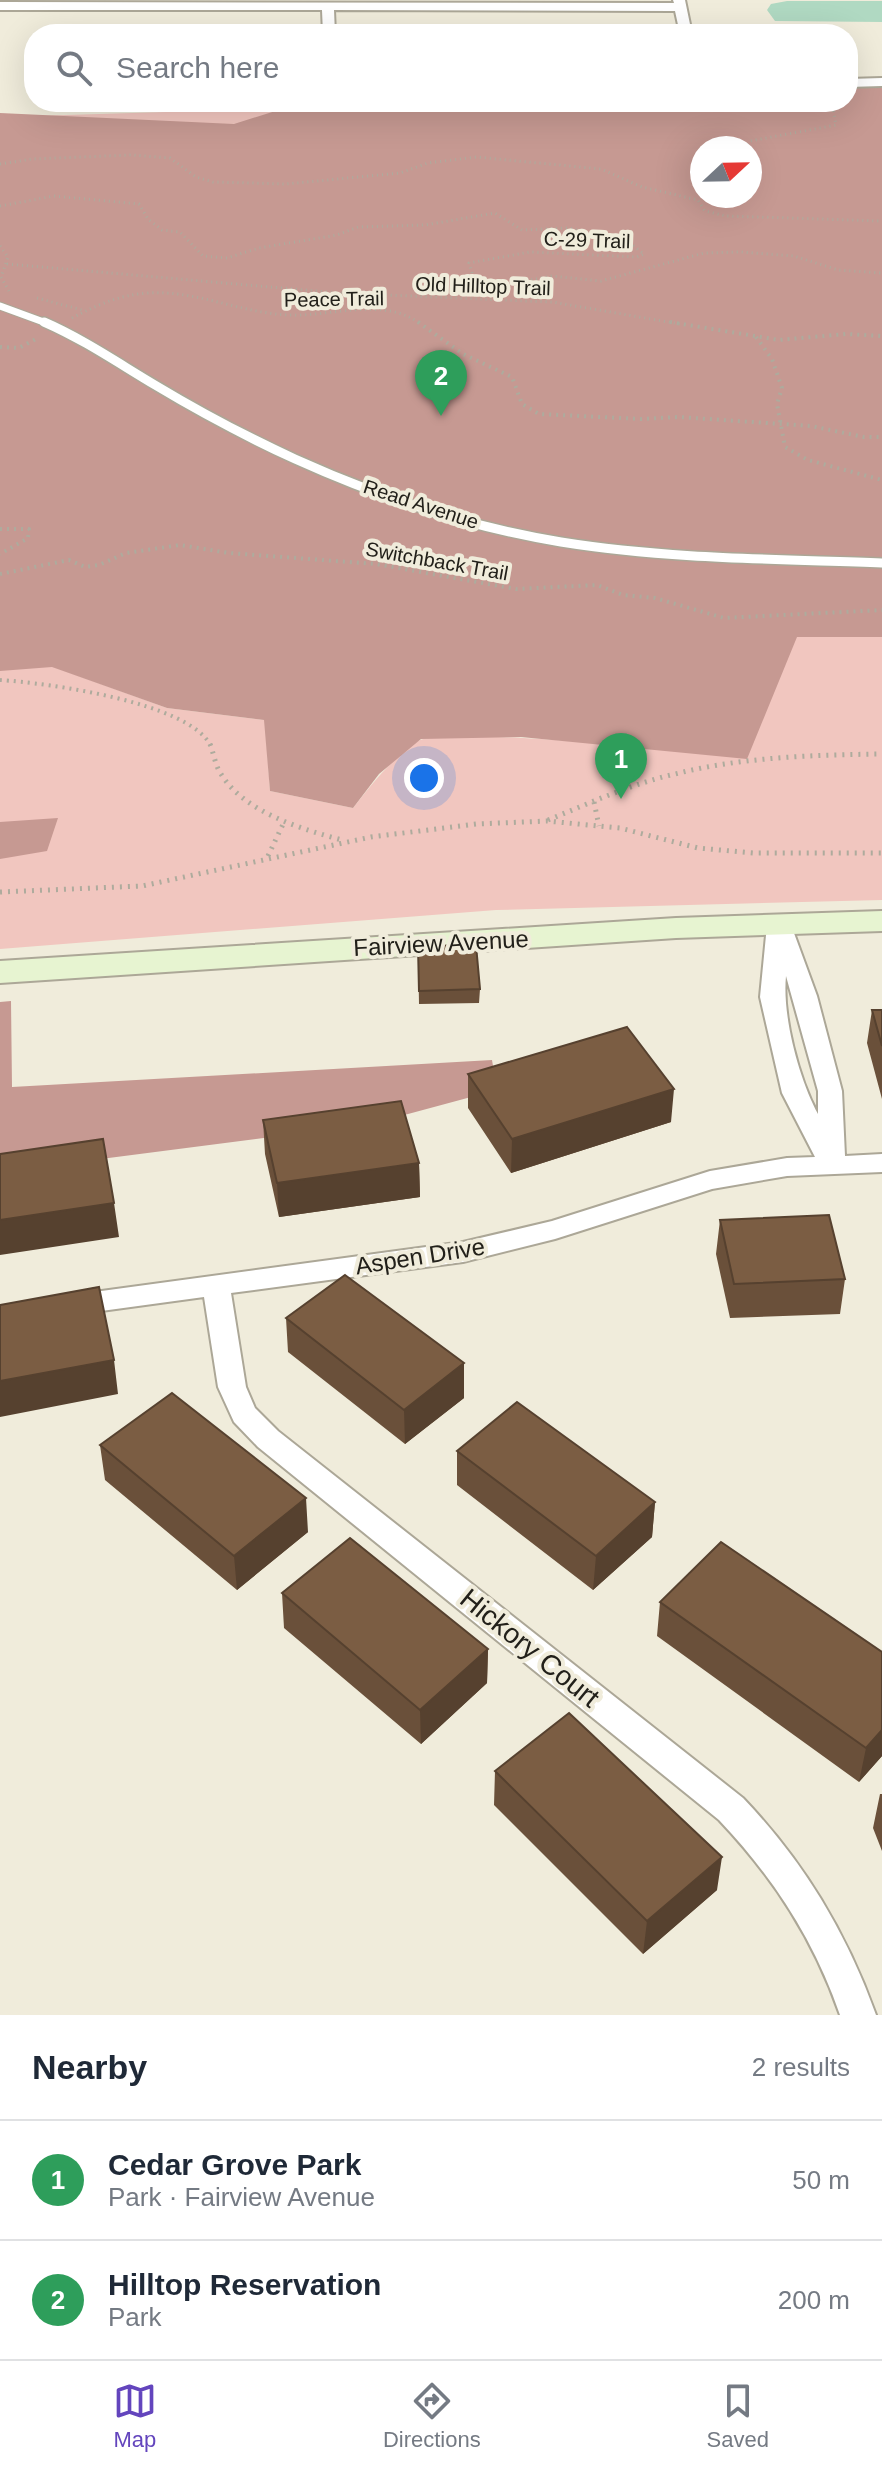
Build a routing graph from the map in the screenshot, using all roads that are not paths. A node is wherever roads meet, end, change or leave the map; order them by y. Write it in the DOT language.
graph roads {
  1 [pos="680,3"];
  2 [pos="405,4"];
  3 [pos="328,7"];
  4 [pos="3,10"];
  5 [pos="329,24"];
  6 [pos="684,24"];
  7 [pos="882,82"];
  8 [pos="858,83"];
  9 [pos="0,306"];
  10 [pos="882,563"];
  11 [pos="882,921"];
  12 [pos="779,925"];
  13 [pos="0,972"];
  14 [pos="882,1163"];
  15 [pos="832,1164"];
  16 [pos="216,1285"];
  17 [pos="46,1308"];
  18 [pos="858,2015"];
  1 -- 2 [label="street"];
  1 -- 6 [label="street"];
  2 -- 3 [label="street"];
  3 -- 4 [label="street"];
  3 -- 5 [label="street"];
  7 -- 8 [label="street"];
  9 -- 10 [label="lane, Read Avenue"];
  11 -- 12 [label="main road, Fairview Avenue"];
  12 -- 13 [label="main road, Fairview Avenue"];
  12 -- 15 [label="street"];
  12 -- 15 [label="street"];
  14 -- 15 [label="street, Aspen Drive"];
  15 -- 16 [label="street, Aspen Drive"];
  16 -- 17 [label="street, Aspen Drive"];
  16 -- 18 [label="street, Hickory Court"];
}
